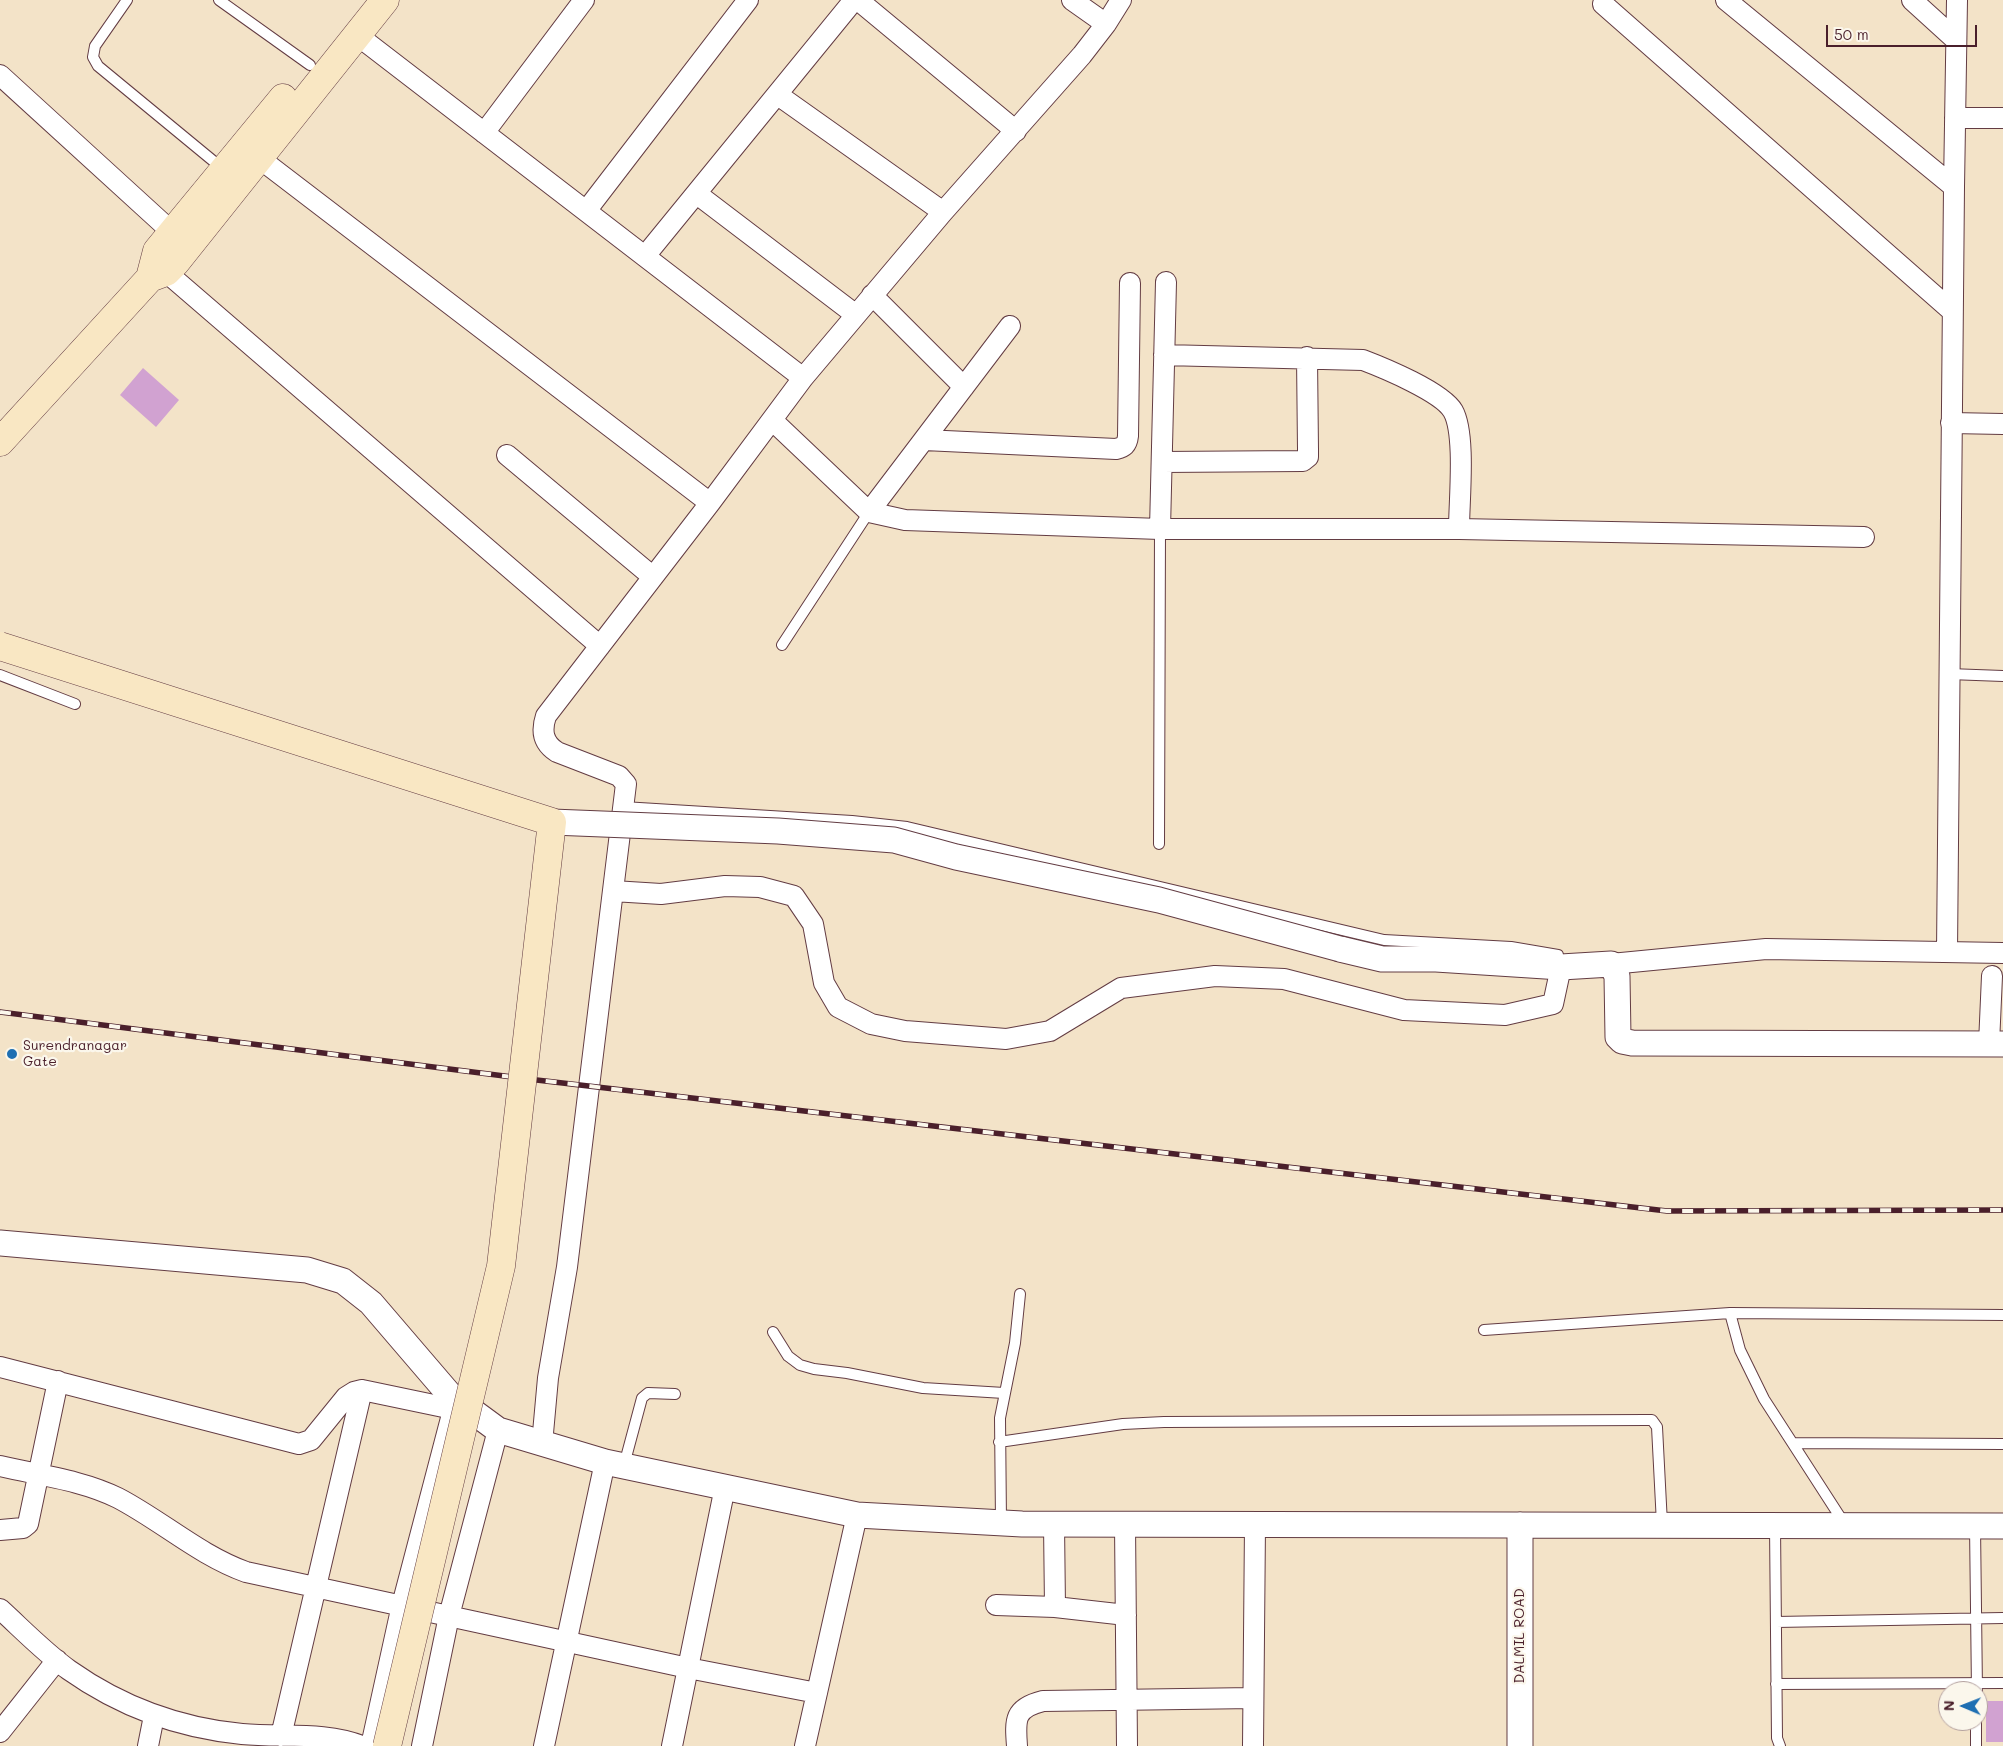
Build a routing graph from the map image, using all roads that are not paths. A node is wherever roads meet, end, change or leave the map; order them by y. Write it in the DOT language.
graph roads {
  1 [pos="127,0"];
  2 [pos="219,0"];
  3 [pos="364,0"];
  4 [pos="385,0"];
  5 [pos="584,0"];
  6 [pos="748,0"];
  7 [pos="856,0"];
  8 [pos="1073,0"];
  9 [pos="1121,0"];
  10 [pos="1726,0"];
  11 [pos="1912,0"];
  12 [pos="1958,0"];
  13 [pos="1602,4"];
  14 [pos="1106,24"];
  15 [pos="357,35"];
  16 [pos="1956,40"];
  17 [pos="310,65"];
  18 [pos="0,75"];
  19 [pos="778,95"];
  20 [pos="1956,118"];
  21 [pos="2003,118"];
  22 [pos="1016,131"];
  23 [pos="484,133"];
  24 [pos="259,158"];
  25 [pos="224,170"];
  26 [pos="1954,187"];
  27 [pos="697,194"];
  28 [pos="586,211"];
  29 [pos="943,212"];
  30 [pos="172,232"];
  31 [pos="645,256"];
  32 [pos="156,271"];
  33 [pos="1166,282"];
  34 [pos="1130,283"];
  35 [pos="872,295"];
  36 [pos="1952,311"];
  37 [pos="856,315"];
  38 [pos="1010,326"];
  39 [pos="1164,355"];
  40 [pos="1307,357"];
  41 [pos="803,378"];
  42 [pos="964,387"];
  43 [pos="772,420"];
  44 [pos="0,423"];
  45 [pos="1952,424"];
  46 [pos="2003,424"];
  47 [pos="924,440"];
  48 [pos="0,442"];
  49 [pos="507,455"];
  50 [pos="1162,462"];
  51 [pos="710,504"];
  52 [pos="868,512"];
  53 [pos="1160,529"];
  54 [pos="1459,529"];
  55 [pos="1864,537"];
  56 [pos="654,577"];
  57 [pos="0,646"];
  58 [pos="600,646"];
  59 [pos="782,646"];
  60 [pos="0,674"];
  61 [pos="1949,674"];
  62 [pos="2003,676"];
  63 [pos="76,704"];
  64 [pos="623,807"];
  65 [pos="552,822"];
  66 [pos="1159,844"];
  67 [pos="613,891"];
  68 [pos="1947,952"];
  69 [pos="2003,953"];
  70 [pos="1611,964"];
  71 [pos="1561,967"];
  72 [pos="1992,976"];
  73 [pos="1996,1044"];
  74 [pos="0,1243"];
  75 [pos="1020,1294"];
  76 [pos="1730,1313"];
  77 [pos="2003,1315"];
  78 [pos="1484,1330"];
  79 [pos="773,1332"];
  80 [pos="0,1367"];
  81 [pos="58,1382"];
  82 [pos="362,1390"];
  83 [pos="1004,1393"];
  84 [pos="675,1394"];
  85 [pos="454,1404"];
  86 [pos="498,1430"];
  87 [pos="999,1442"];
  88 [pos="1793,1443"];
  89 [pos="542,1444"];
  90 [pos="2003,1444"];
  91 [pos="614,1464"];
  92 [pos="0,1466"];
  93 [pos="40,1475"];
  94 [pos="725,1487"];
  95 [pos="857,1515"];
  96 [pos="1001,1523"];
  97 [pos="1054,1524"];
  98 [pos="1124,1524"];
  99 [pos="1255,1525"];
  100 [pos="1520,1525"];
  101 [pos="1662,1525"];
  102 [pos="1775,1526"];
  103 [pos="1846,1526"];
  104 [pos="1975,1526"];
  105 [pos="2003,1526"];
  106 [pos="0,1530"];
  107 [pos="317,1587"];
  108 [pos="402,1605"];
  109 [pos="996,1605"];
  110 [pos="1055,1607"];
  111 [pos="0,1609"];
  112 [pos="1126,1615"];
  113 [pos="449,1616"];
  114 [pos="2003,1618"];
  115 [pos="1976,1619"];
  116 [pos="1776,1622"];
  117 [pos="567,1641"];
  118 [pos="57,1660"];
  119 [pos="688,1668"];
  120 [pos="1977,1681"];
  121 [pos="2003,1682"];
  122 [pos="1776,1684"];
  123 [pos="1988,1685"];
  124 [pos="1938,1686"];
  125 [pos="817,1693"];
  126 [pos="1254,1698"];
  127 [pos="1128,1700"];
  128 [pos="154,1716"];
  129 [pos="1976,1731"];
  130 [pos="0,1732"];
  131 [pos="281,1736"];
  132 [pos="148,1746"];
  133 [pos="362,1746"];
  134 [pos="371,1746"];
  135 [pos="387,1746"];
  136 [pos="422,1746"];
  137 [pos="544,1746"];
  138 [pos="672,1746"];
  139 [pos="805,1746"];
  140 [pos="1018,1746"];
  141 [pos="1127,1746"];
  142 [pos="1253,1746"];
  143 [pos="1520,1746"];
  144 [pos="1780,1746"];
  145 [pos="1976,1746"];
  1 -- 25 [label="lane"];
  2 -- 17 [label="lane"];
  3 -- 17 [label="main road"];
  4 -- 15 [label="main road"];
  5 -- 23 [label="street"];
  6 -- 28 [label="street"];
  7 -- 19 [label="street"];
  7 -- 22 [label="street"];
  8 -- 14 [label="street"];
  9 -- 14 [label="street"];
  10 -- 26 [label="street"];
  11 -- 16 [label="street"];
  12 -- 16 [label="street"];
  13 -- 36 [label="street"];
  14 -- 22 [label="street"];
  15 -- 23 [label="street"];
  15 -- 24 [label="main road"];
  16 -- 20 [label="street"];
  17 -- 25 [label="main road"];
  18 -- 30 [label="street"];
  19 -- 27 [label="street"];
  19 -- 29 [label="street"];
  20 -- 21 [label="street"];
  20 -- 26 [label="street"];
  22 -- 29 [label="street"];
  23 -- 28 [label="street"];
  24 -- 32 [label="main road"];
  24 -- 51 [label="street"];
  25 -- 30 [label="main road"];
  26 -- 36 [label="street"];
  27 -- 31 [label="street"];
  27 -- 37 [label="street"];
  28 -- 31 [label="street"];
  29 -- 35 [label="street"];
  30 -- 32 [label="main road"];
  31 -- 41 [label="street"];
  32 -- 44 [label="street"];
  32 -- 48 [label="main road"];
  32 -- 58 [label="street"];
  33 -- 39 [label="street"];
  34 -- 47 [label="street"];
  35 -- 37 [label="street"];
  35 -- 42 [label="street"];
  36 -- 45 [label="street"];
  37 -- 41 [label="street"];
  38 -- 42 [label="street"];
  39 -- 40 [label="street"];
  39 -- 50 [label="street"];
  40 -- 50 [label="street"];
  40 -- 54 [label="street"];
  41 -- 43 [label="street"];
  42 -- 47 [label="street"];
  43 -- 51 [label="street"];
  43 -- 52 [label="street"];
  45 -- 46 [label="street"];
  45 -- 61 [label="street"];
  47 -- 52 [label="street"];
  49 -- 56 [label="street"];
  50 -- 53 [label="street"];
  51 -- 56 [label="street"];
  52 -- 53 [label="street"];
  52 -- 59 [label="lane"];
  53 -- 54 [label="street"];
  53 -- 66 [label="lane"];
  54 -- 55 [label="street"];
  56 -- 58 [label="street"];
  57 -- 65 [label="main road, bridge"];
  58 -- 64 [label="street"];
  60 -- 63 [label="lane"];
  61 -- 62 [label="lane"];
  61 -- 68 [label="street"];
  64 -- 67 [label="street"];
  64 -- 71 [label="lane"];
  65 -- 71 [label="street, bridge"];
  65 -- 135 [label="main road, bridge"];
  67 -- 71 [label="street"];
  67 -- 89 [label="street"];
  68 -- 69 [label="street"];
  68 -- 70 [label="street"];
  70 -- 71 [label="street"];
  70 -- 73 [label="street"];
  72 -- 73 [label="street"];
  74 -- 85 [label="street"];
  75 -- 83 [label="lane"];
  76 -- 77 [label="lane"];
  76 -- 78 [label="lane"];
  76 -- 88 [label="lane"];
  79 -- 83 [label="lane"];
  80 -- 81 [label="street"];
  81 -- 82 [label="street"];
  81 -- 93 [label="street"];
  82 -- 85 [label="street"];
  82 -- 107 [label="street"];
  83 -- 87 [label="lane"];
  84 -- 91 [label="lane"];
  85 -- 86 [label="street"];
  85 -- 108 [label="street"];
  86 -- 89 [label="street"];
  86 -- 113 [label="street"];
  87 -- 96 [label="lane"];
  87 -- 101 [label="lane"];
  88 -- 90 [label="lane"];
  88 -- 103 [label="lane"];
  89 -- 91 [label="street"];
  91 -- 94 [label="street"];
  91 -- 117 [label="street"];
  92 -- 93 [label="street"];
  93 -- 106 [label="street"];
  93 -- 107 [label="street"];
  94 -- 95 [label="street"];
  94 -- 119 [label="street"];
  95 -- 96 [label="street"];
  95 -- 125 [label="street"];
  96 -- 97 [label="street"];
  97 -- 98 [label="street"];
  97 -- 110 [label="street"];
  98 -- 99 [label="street"];
  98 -- 112 [label="street"];
  99 -- 100 [label="street"];
  99 -- 126 [label="street"];
  100 -- 101 [label="street"];
  100 -- 143 [label="street, DALMIL ROAD"];
  101 -- 102 [label="street"];
  102 -- 103 [label="street"];
  102 -- 116 [label="lane"];
  103 -- 104 [label="street"];
  104 -- 105 [label="street"];
  104 -- 115 [label="lane"];
  107 -- 108 [label="street"];
  107 -- 131 [label="street"];
  108 -- 113 [label="street"];
  108 -- 134 [label="street"];
  109 -- 110 [label="street"];
  110 -- 112 [label="street"];
  111 -- 118 [label="street"];
  112 -- 127 [label="street"];
  113 -- 117 [label="street"];
  113 -- 136 [label="street"];
  114 -- 115 [label="lane"];
  115 -- 116 [label="lane"];
  115 -- 120 [label="lane"];
  116 -- 122 [label="lane"];
  117 -- 119 [label="street"];
  117 -- 137 [label="street"];
  118 -- 128 [label="street"];
  118 -- 130 [label="street"];
  119 -- 125 [label="street"];
  119 -- 138 [label="street"];
  121 -- 123 [label="lane"];
  122 -- 124 [label="lane"];
  122 -- 144 [label="lane"];
  125 -- 139 [label="street"];
  126 -- 127 [label="street"];
  126 -- 142 [label="street"];
  127 -- 140 [label="street"];
  127 -- 141 [label="street"];
  128 -- 131 [label="street"];
  128 -- 132 [label="street"];
  129 -- 145 [label="lane"];
  131 -- 133 [label="street"];
}
